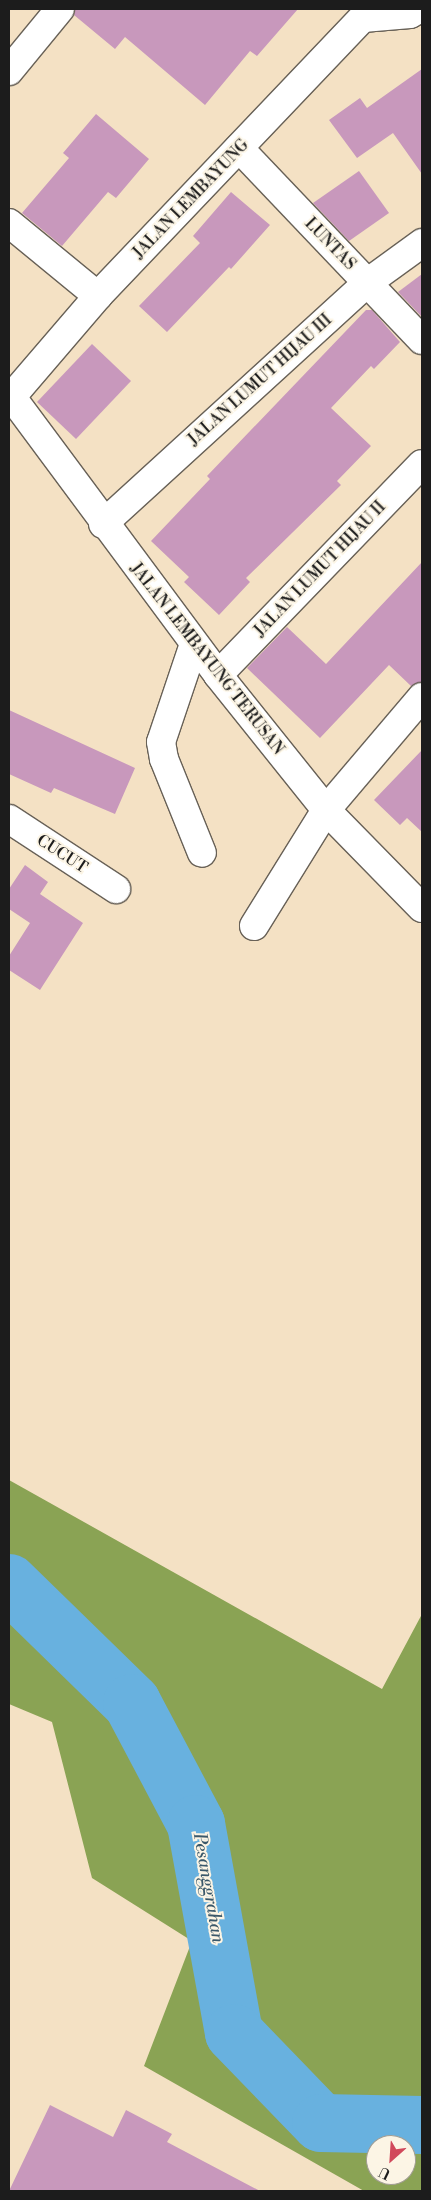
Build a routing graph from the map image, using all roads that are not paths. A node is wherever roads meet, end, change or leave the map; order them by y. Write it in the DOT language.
graph roads {
  1 [pos="60,9"];
  2 [pos="419,9"];
  3 [pos="367,14"];
  4 [pos="9,71"];
  5 [pos="239,148"];
  6 [pos="9,224"];
  7 [pos="422,243"];
  8 [pos="367,283"];
  9 [pos="98,296"];
  10 [pos="422,340"];
  11 [pos="15,393"];
  12 [pos="422,464"];
  13 [pos="104,524"];
  14 [pos="194,644"];
  15 [pos="218,675"];
  16 [pos="422,697"];
  17 [pos="326,810"];
  18 [pos="9,819"];
  19 [pos="202,853"];
  20 [pos="116,889"];
  21 [pos="422,908"];
  22 [pos="254,926"];
  1 -- 4 [label="street"];
  2 -- 3 [label="street"];
  3 -- 5 [label="street, JALAN LEMBAYUNG"];
  5 -- 8 [label="street, LUNTAS"];
  5 -- 9 [label="street, JALAN LEMBAYUNG"];
  6 -- 9 [label="street"];
  7 -- 8 [label="street, JALAN LUMUT HIJAU III"];
  8 -- 10 [label="street, LUNTAS"];
  8 -- 13 [label="street, JALAN LUMUT HIJAU III"];
  9 -- 11 [label="street, JALAN LEMBAYUNG"];
  11 -- 13 [label="street, JALAN LEMBAYUNG TERUSAN"];
  12 -- 15 [label="street, JALAN LUMUT HIJAU II"];
  13 -- 14 [label="street, JALAN LEMBAYUNG TERUSAN"];
  14 -- 15 [label="street, JALAN LEMBAYUNG TERUSAN"];
  14 -- 19 [label="street"];
  15 -- 17 [label="street, JALAN LEMBAYUNG TERUSAN"];
  16 -- 17 [label="street"];
  17 -- 21 [label="street, JALAN LEMBAYUNG TERUSAN"];
  17 -- 22 [label="street"];
  18 -- 20 [label="street, CUCUT"];
}
